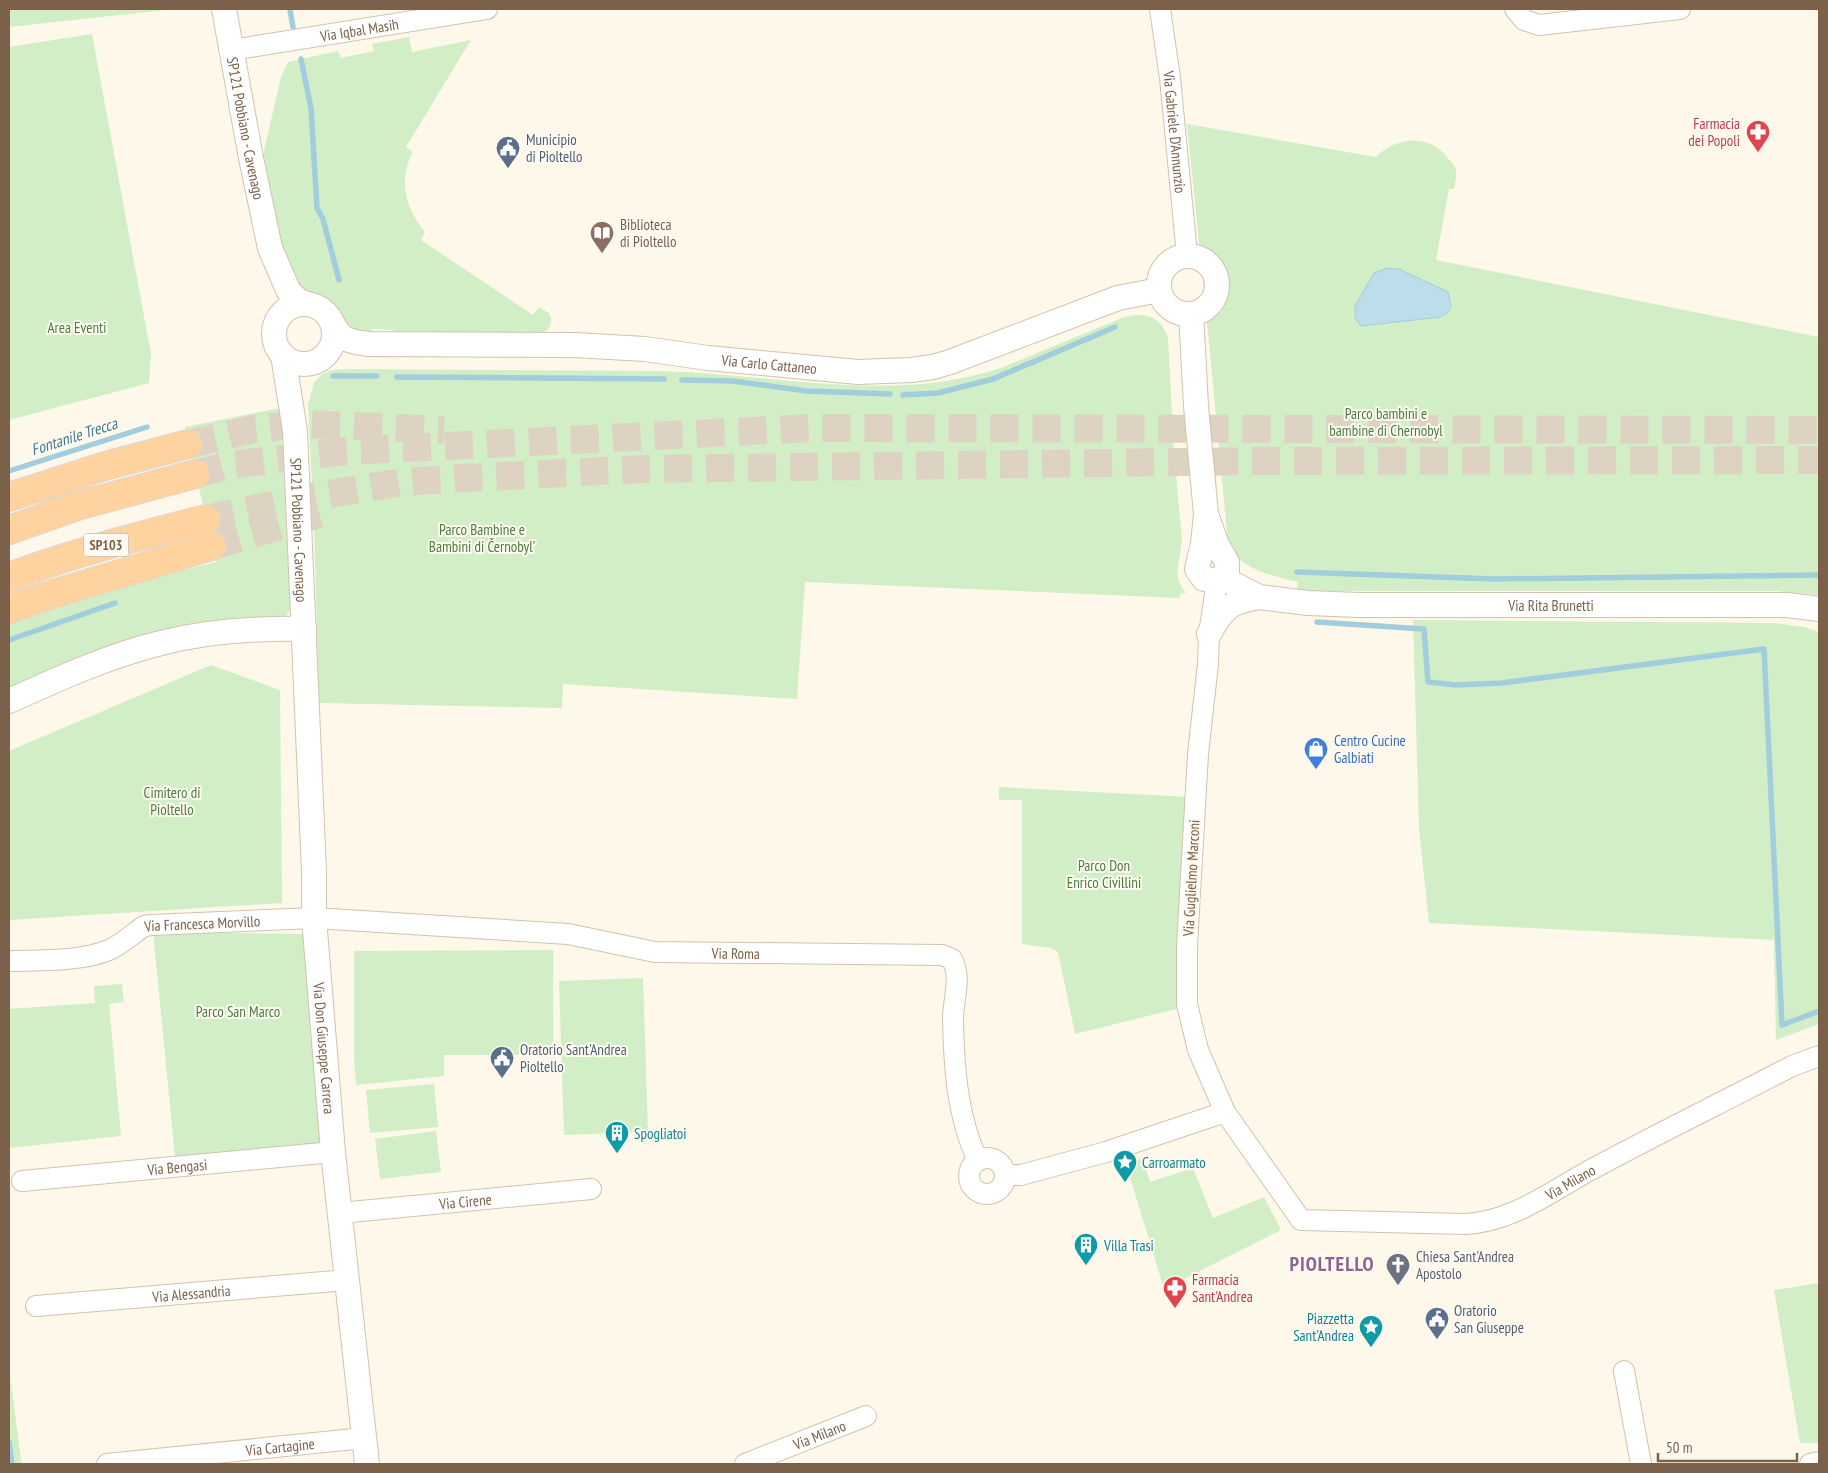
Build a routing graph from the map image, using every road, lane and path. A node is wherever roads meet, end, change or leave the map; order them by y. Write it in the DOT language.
graph roads {
  1 [pos="224,9"];
  2 [pos="487,9"];
  3 [pos="1160,9"];
  4 [pos="1515,9"];
  5 [pos="1680,9"];
  6 [pos="232,50"];
  7 [pos="270,248"];
  8 [pos="1187,256"];
  9 [pos="1159,290"];
  10 [pos="307,304"];
  11 [pos="1191,314"];
  12 [pos="333,324"];
  13 [pos="274,327"];
  14 [pos="368,344"];
  15 [pos="283,355"];
  16 [pos="321,358"];
  17 [pos="295,431"];
  18 [pos="188,444"];
  19 [pos="195,474"];
  20 [pos="9,497"];
  21 [pos="206,519"];
  22 [pos="9,530"];
  23 [pos="212,546"];
  24 [pos="1215,568"];
  25 [pos="9,578"];
  26 [pos="1270,599"];
  27 [pos="1819,608"];
  28 [pos="9,609"];
  29 [pos="304,629"];
  30 [pos="1209,636"];
  31 [pos="9,701"];
  32 [pos="314,918"];
  33 [pos="9,961"];
  34 [pos="1819,1056"];
  35 [pos="1225,1112"];
  36 [pos="333,1152"];
  37 [pos="978,1161"];
  38 [pos="1006,1175"];
  39 [pos="22,1181"];
  40 [pos="591,1189"];
  41 [pos="340,1213"];
  42 [pos="1301,1220"];
  43 [pos="347,1280"];
  44 [pos="36,1306"];
  45 [pos="1624,1371"];
  46 [pos="866,1416"];
  47 [pos="364,1438"];
  48 [pos="1819,1462"];
  49 [pos="107,1464"];
  50 [pos="367,1464"];
  51 [pos="745,1464"];
  52 [pos="1641,1464"];
  53 [pos="1810,1464"];
  1 -- 6 [label="street, SP121 Pobbiano - Cavenago"];
  2 -- 6 [label="street, Via Iqbal Masih"];
  3 -- 8 [label="street, Via Gabriele D'Annunzio"];
  4 -- 5 [label="street"];
  6 -- 7 [label="street, SP121 Pobbiano - Cavenago"];
  7 -- 10 [label="street, SP121 Pobbiano - Cavenago"];
  7 -- 13 [label="street, SP121 Pobbiano - Cavenago"];
  8 -- 9 [label="street"];
  8 -- 11 [label="street"];
  9 -- 11 [label="street"];
  9 -- 14 [label="street, Via Carlo Cattaneo"];
  10 -- 12 [label="street, SP121 Pobbiano - Cavenago"];
  10 -- 13 [label="street"];
  11 -- 24 [label="street, Via Guglielmo Marconi"];
  12 -- 14 [label="street, Via Carlo Cattaneo"];
  12 -- 16 [label="street, SP121 Pobbiano - Cavenago"];
  13 -- 15 [label="street, SP121 Pobbiano - Cavenago"];
  14 -- 16 [label="street, Via Carlo Cattaneo"];
  15 -- 16 [label="street"];
  15 -- 17 [label="street, SP121 Pobbiano - Cavenago"];
  16 -- 17 [label="street, SP121 Pobbiano - Cavenago"];
  17 -- 29 [label="street, SP121 Pobbiano - Cavenago"];
  18 -- 20 [label="highway"];
  19 -- 22 [label="highway"];
  21 -- 25 [label="highway, SP103"];
  23 -- 28 [label="highway"];
  24 -- 26 [label="street, Via Rita Brunetti"];
  24 -- 30 [label="street, Via Guglielmo Marconi"];
  26 -- 27 [label="street, Via Rita Brunetti"];
  26 -- 30 [label="street"];
  29 -- 31 [label="street"];
  29 -- 32 [label="street, Via Don Giuseppe Carrera"];
  30 -- 35 [label="street, Via Guglielmo Marconi"];
  32 -- 33 [label="street, Via Francesca Morvillo"];
  32 -- 36 [label="street, Via Don Giuseppe Carrera"];
  32 -- 37 [label="street, Via Roma"];
  34 -- 42 [label="street, Via Milano"];
  35 -- 38 [label="street"];
  35 -- 42 [label="street, Via Guglielmo Marconi"];
  36 -- 39 [label="street, Via Bengasi"];
  36 -- 41 [label="street, Via Don Giuseppe Carrera"];
  37 -- 38 [label="street"];
  37 -- 38 [label="street"];
  40 -- 41 [label="street, Via Cirene"];
  41 -- 43 [label="street, Via Don Giuseppe Carrera"];
  43 -- 44 [label="street, Via Alessandria"];
  43 -- 47 [label="street, Via Don Giuseppe Carrera"];
  45 -- 52 [label="street"];
  46 -- 51 [label="street, Via Milano"];
  47 -- 49 [label="street, Via Cartagine"];
  47 -- 50 [label="street, Via Don Giuseppe Carrera"];
  48 -- 53 [label="street"];
}
